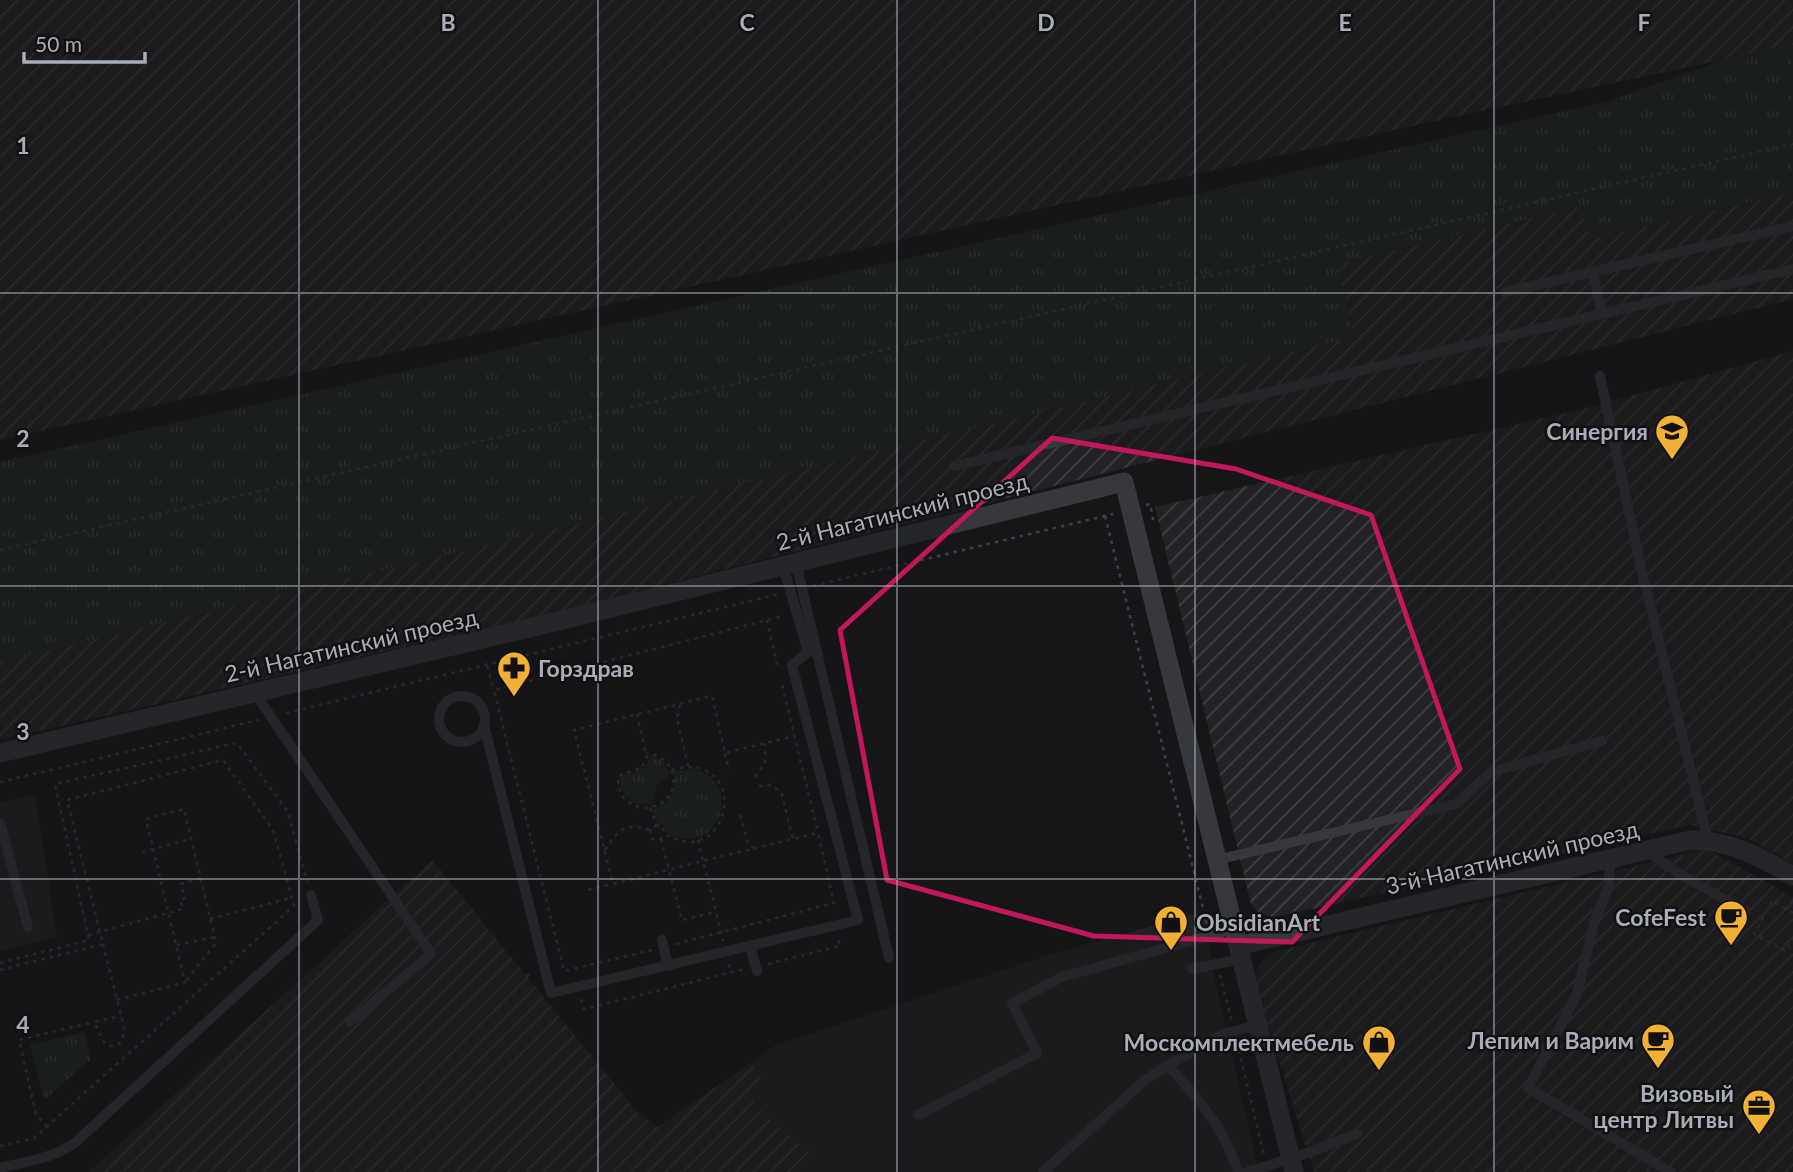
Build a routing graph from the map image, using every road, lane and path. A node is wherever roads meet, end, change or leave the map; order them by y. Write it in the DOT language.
graph roads {
  1 [pos="1793,144"];
  2 [pos="1793,226"];
  3 [pos="1793,269"];
  4 [pos="1593,272"];
  5 [pos="1505,292"];
  6 [pos="1602,314"];
  7 [pos="1600,376"];
  8 [pos="954,466"];
  9 [pos="1130,510"];
  10 [pos="1105,516"];
  11 [pos="1156,531"];
  12 [pos="0,550"];
  13 [pos="790,564"];
  14 [pos="803,589"];
  15 [pos="790,592"];
  16 [pos="797,613"];
  17 [pos="767,621"];
  18 [pos="487,665"];
  19 [pos="779,672"];
  20 [pos="782,685"];
  21 [pos="494,690"];
  22 [pos="255,693"];
  23 [pos="681,704"];
  24 [pos="637,715"];
  25 [pos="271,717"];
  26 [pos="484,725"];
  27 [pos="794,736"];
  28 [pos="470,741"];
  29 [pos="1602,741"];
  30 [pos="765,743"];
  31 [pos="0,752"];
  32 [pos="647,753"];
  33 [pos="725,753"];
  34 [pos="492,754"];
  35 [pos="688,766"];
  36 [pos="671,770"];
  37 [pos="729,770"];
  38 [pos="755,777"];
  39 [pos="0,782"];
  40 [pos="759,786"];
  41 [pos="650,808"];
  42 [pos="740,815"];
  43 [pos="0,823"];
  44 [pos="657,825"];
  45 [pos="650,830"];
  46 [pos="665,834"];
  47 [pos="818,834"];
  48 [pos="191,839"];
  49 [pos="661,839"];
  50 [pos="793,839"];
  51 [pos="698,840"];
  52 [pos="1708,840"];
  53 [pos="153,849"];
  54 [pos="755,849"];
  55 [pos="604,851"];
  56 [pos="1645,851"];
  57 [pos="142,852"];
  58 [pos="1215,860"];
  59 [pos="1610,860"];
  60 [pos="704,861"];
  61 [pos="670,869"];
  62 [pos="1793,876"];
  63 [pos="200,878"];
  64 [pos="612,884"];
  65 [pos="588,890"];
  66 [pos="311,895"];
  67 [pos="292,898"];
  68 [pos="1793,898"];
  69 [pos="1787,910"];
  70 [pos="1745,911"];
  71 [pos="716,912"];
  72 [pos="1793,913"];
  73 [pos="169,914"];
  74 [pos="211,919"];
  75 [pos="836,926"];
  76 [pos="28,927"];
  77 [pos="100,932"];
  78 [pos="721,932"];
  79 [pos="88,935"];
  80 [pos="1210,936"];
  81 [pos="215,937"];
  82 [pos="1793,939"];
  83 [pos="103,944"];
  84 [pos="663,944"];
  85 [pos="1237,945"];
  86 [pos="176,946"];
  87 [pos="750,946"];
  88 [pos="726,952"];
  89 [pos="889,958"];
  90 [pos="0,963"];
  91 [pos="1217,964"];
  92 [pos="668,966"];
  93 [pos="573,969"];
  94 [pos="756,969"];
  95 [pos="1192,969"];
  96 [pos="0,970"];
  97 [pos="731,973"];
  98 [pos="185,982"];
  99 [pos="578,987"];
  100 [pos="117,1000"];
  101 [pos="121,1016"];
  102 [pos="94,1022"];
  103 [pos="350,1022"];
  104 [pos="1258,1025"];
  105 [pos="1234,1031"];
  106 [pos="1168,1065"];
  107 [pos="918,1115"];
  108 [pos="47,1127"];
  109 [pos="1357,1134"];
  110 [pos="0,1146"];
  111 [pos="1292,1165"];
  112 [pos="1266,1166"];
  113 [pos="0,1168"];
  114 [pos="1043,1172"];
  115 [pos="1238,1172"];
  116 [pos="1247,1172"];
  117 [pos="1671,1172"];
  1 -- 12 [label="path"];
  2 -- 4 [label="lane"];
  3 -- 6 [label="lane"];
  4 -- 5 [label="lane"];
  4 -- 6 [label="lane"];
  6 -- 8 [label="lane"];
  7 -- 52 [label="lane"];
  9 -- 10 [label="path"];
  9 -- 11 [label="path"];
  9 -- 13 [label="street, 2-й Нагатинский проезд"];
  9 -- 58 [label="street, 2-й Нагатинский проезд"];
  10 -- 14 [label="path"];
  10 -- 80 [label="path"];
  13 -- 14 [label="lane"];
  13 -- 15 [label="lane"];
  13 -- 22 [label="street, 2-й Нагатинский проезд"];
  14 -- 89 [label="lane"];
  15 -- 16 [label="lane"];
  15 -- 18 [label="path"];
  16 -- 17 [label="path"];
  16 -- 75 [label="lane"];
  17 -- 19 [label="path"];
  17 -- 21 [label="path"];
  18 -- 21 [label="path"];
  18 -- 25 [label="path"];
  20 -- 27 [label="path"];
  21 -- 93 [label="path"];
  22 -- 25 [label="lane"];
  22 -- 31 [label="street, 2-й Нагатинский проезд"];
  23 -- 24 [label="path"];
  23 -- 33 [label="path"];
  23 -- 35 [label="path"];
  24 -- 32 [label="path"];
  24 -- 55 [label="path"];
  25 -- 39 [label="path"];
  25 -- 103 [label="lane"];
  26 -- 28 [label="lane"];
  26 -- 28 [label="lane"];
  26 -- 34 [label="lane"];
  27 -- 30 [label="path"];
  27 -- 47 [label="path"];
  28 -- 34 [label="lane"];
  29 -- 58 [label="lane"];
  30 -- 33 [label="path"];
  30 -- 38 [label="path"];
  32 -- 36 [label="path"];
  32 -- 41 [label="path"];
  33 -- 37 [label="path"];
  34 -- 99 [label="lane"];
  35 -- 36 [label="path"];
  35 -- 51 [label="path"];
  36 -- 41 [label="path"];
  40 -- 50 [label="path"];
  41 -- 44 [label="path"];
  42 -- 54 [label="path"];
  43 -- 76 [label="lane"];
  44 -- 45 [label="path"];
  44 -- 46 [label="path"];
  45 -- 49 [label="path"];
  45 -- 55 [label="path"];
  46 -- 49 [label="path"];
  46 -- 51 [label="path"];
  47 -- 50 [label="path"];
  47 -- 78 [label="path"];
  48 -- 53 [label="path"];
  48 -- 53 [label="path"];
  48 -- 63 [label="path"];
  49 -- 61 [label="path"];
  50 -- 54 [label="path"];
  51 -- 60 [label="path"];
  52 -- 56 [label="street, 3-й Нагатинский проезд"];
  52 -- 62 [label="street, 3-й Нагатинский проезд"];
  53 -- 57 [label="path"];
  53 -- 73 [label="path"];
  54 -- 60 [label="path"];
  55 -- 64 [label="path"];
  56 -- 59 [label="street, 3-й Нагатинский проезд"];
  56 -- 70 [label="lane"];
  58 -- 85 [label="street, 2-й Нагатинский проезд"];
  59 -- 85 [label="street, 3-й Нагатинский проезд"];
  59 -- 117 [label="lane"];
  60 -- 61 [label="path"];
  60 -- 71 [label="path"];
  61 -- 64 [label="path"];
  61 -- 71 [label="path"];
  63 -- 73 [label="path"];
  63 -- 74 [label="path"];
  64 -- 65 [label="path"];
  66 -- 79 [label="path"];
  66 -- 113 [label="lane"];
  67 -- 74 [label="path"];
  67 -- 77 [label="path"];
  67 -- 108 [label="path"];
  68 -- 69 [label="path"];
  69 -- 72 [label="path"];
  69 -- 82 [label="path"];
  71 -- 78 [label="path"];
  73 -- 77 [label="path"];
  73 -- 86 [label="path"];
  74 -- 81 [label="path"];
  75 -- 87 [label="lane"];
  75 -- 94 [label="path"];
  77 -- 79 [label="path"];
  77 -- 83 [label="path"];
  78 -- 84 [label="path"];
  78 -- 88 [label="path"];
  79 -- 90 [label="path"];
  80 -- 85 [label="lane"];
  80 -- 107 [label="lane"];
  81 -- 86 [label="path"];
  81 -- 98 [label="path"];
  83 -- 96 [label="path"];
  83 -- 100 [label="path"];
  84 -- 92 [label="lane"];
  84 -- 93 [label="path"];
  85 -- 91 [label="lane"];
  85 -- 104 [label="street, 2-й Нагатинский проезд"];
  86 -- 98 [label="path"];
  87 -- 88 [label="lane"];
  87 -- 94 [label="lane"];
  88 -- 92 [label="lane"];
  88 -- 97 [label="path"];
  91 -- 95 [label="lane"];
  91 -- 105 [label="path"];
  92 -- 99 [label="lane"];
  93 -- 99 [label="path"];
  94 -- 97 [label="path"];
  97 -- 99 [label="path"];
  98 -- 100 [label="path"];
  100 -- 101 [label="path"];
  101 -- 102 [label="path"];
  101 -- 102 [label="path"];
  102 -- 108 [label="path"];
  104 -- 105 [label="lane"];
  104 -- 111 [label="street, 2-й Нагатинский проезд"];
  105 -- 106 [label="lane"];
  105 -- 112 [label="path"];
  106 -- 114 [label="lane"];
  106 -- 115 [label="lane"];
  108 -- 110 [label="path"];
  109 -- 111 [label="lane"];
  111 -- 112 [label="lane"];
  112 -- 116 [label="lane"];
}
